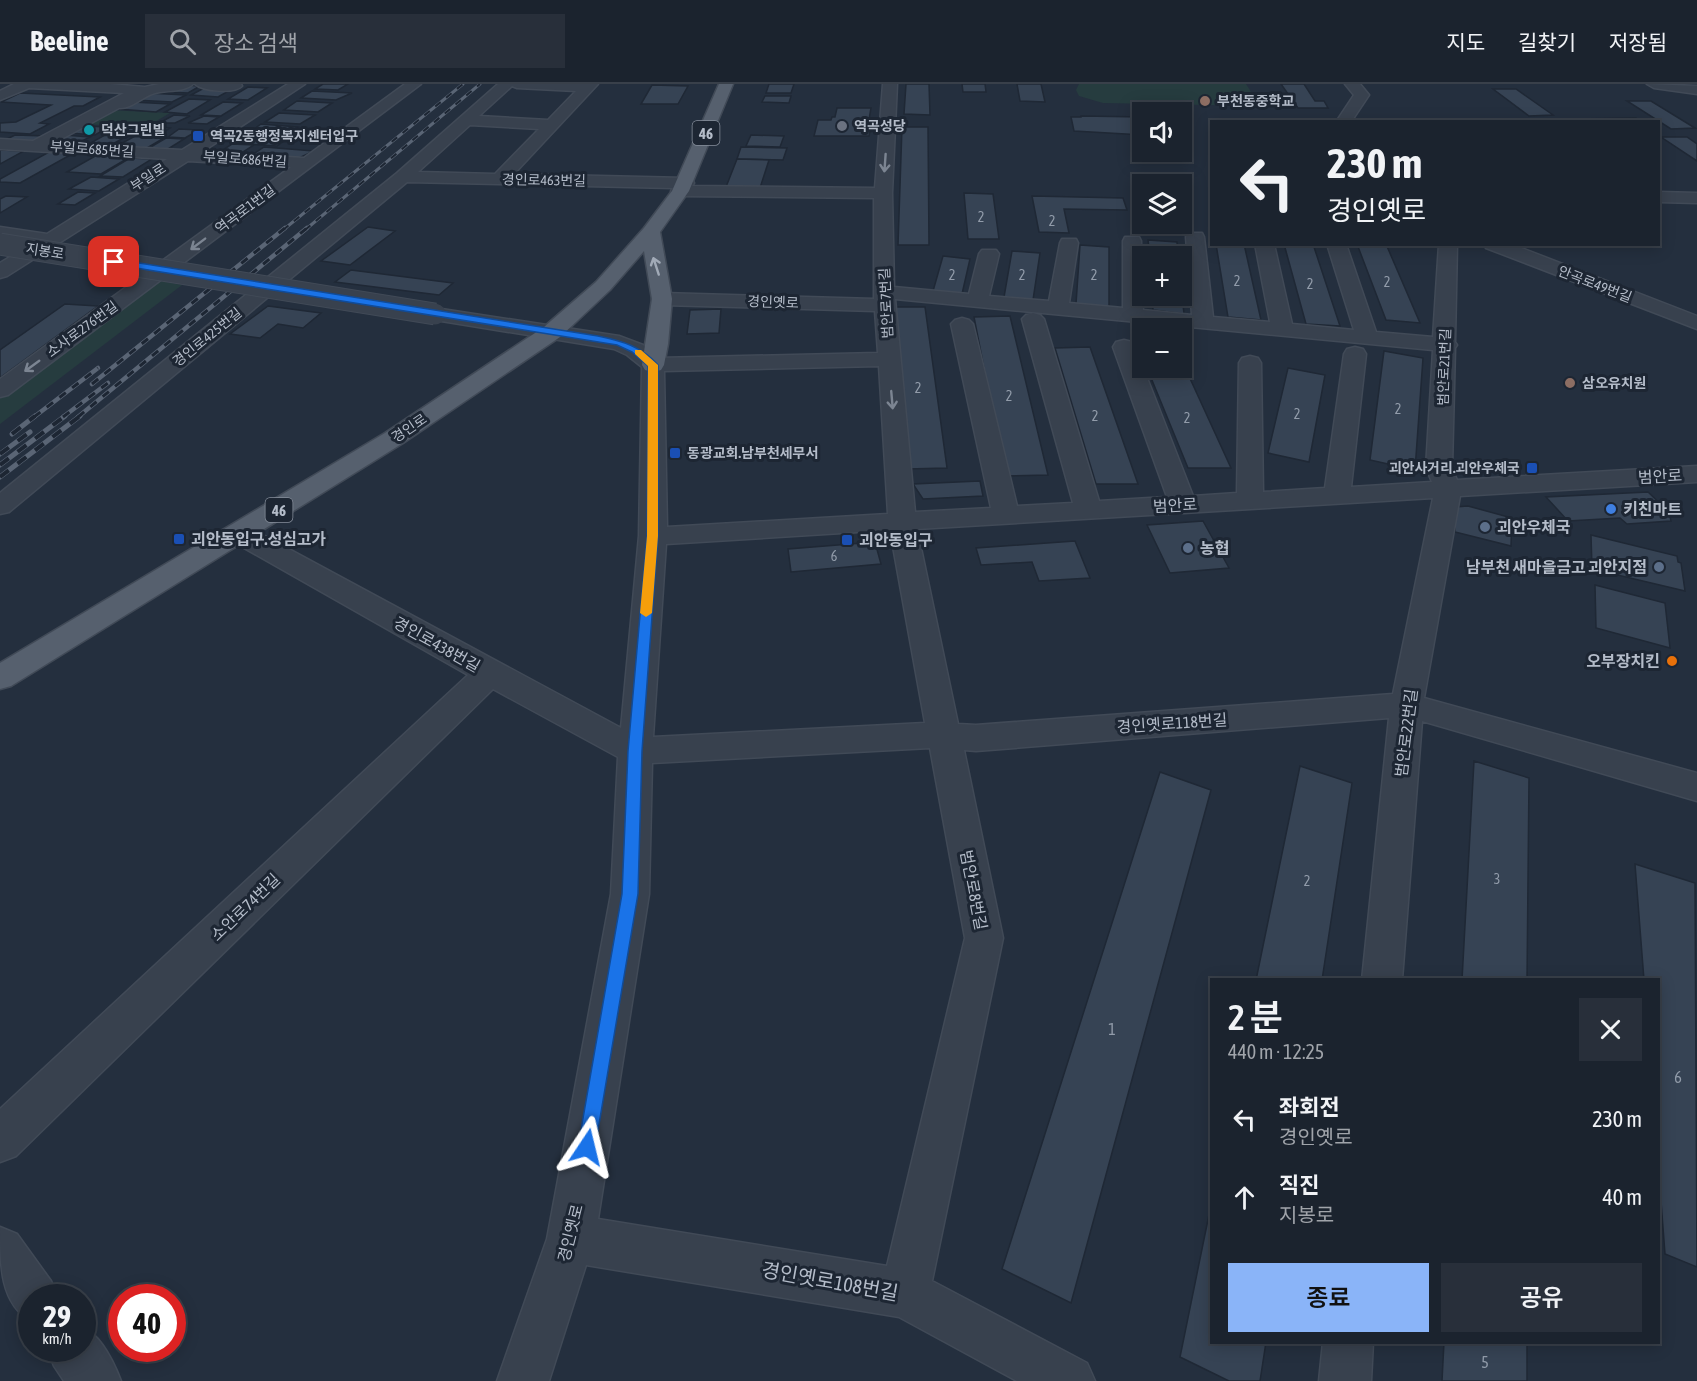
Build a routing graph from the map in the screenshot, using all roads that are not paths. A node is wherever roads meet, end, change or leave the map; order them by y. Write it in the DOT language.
graph roads {
  1 [pos="26,84"];
  2 [pos="31,84"];
  3 [pos="186,84"];
  4 [pos="202,84"];
  5 [pos="298,84"];
  6 [pos="414,84"];
  7 [pos="506,84"];
  8 [pos="518,84"];
  9 [pos="726,84"];
  10 [pos="890,84"];
  11 [pos="1352,84"];
  12 [pos="1654,84"];
  13 [pos="235,86"];
  14 [pos="590,86"];
  15 [pos="1676,86"];
  16 [pos="1697,90"];
  17 [pos="0,96"];
  18 [pos="118,107"];
  19 [pos="467,120"];
  20 [pos="1344,120"];
  21 [pos="551,125"];
  22 [pos="0,144"];
  23 [pos="36,146"];
  24 [pos="183,155"];
  25 [pos="307,163"];
  26 [pos="403,177"];
  27 [pos="499,180"];
  28 [pos="683,187"];
  29 [pos="883,193"];
  30 [pos="1660,197"];
  31 [pos="1697,198"];
  32 [pos="651,232"];
  33 [pos="0,233"];
  34 [pos="1195,237"];
  35 [pos="50,240"];
  36 [pos="1132,241"];
  37 [pos="1069,243"];
  38 [pos="0,244"];
  39 [pos="1264,246"];
  40 [pos="1336,246"];
  41 [pos="1448,246"];
  42 [pos="1498,246"];
  43 [pos="0,249"];
  44 [pos="28,254"];
  45 [pos="989,254"];
  46 [pos="164,269"];
  47 [pos="0,272"];
  48 [pos="884,299"];
  49 [pos="662,300"];
  50 [pos="978,301"];
  51 [pos="1058,308"];
  52 [pos="1133,315"];
  53 [pos="1033,319"];
  54 [pos="1203,322"];
  55 [pos="1697,323"];
  56 [pos="962,324"];
  57 [pos="1282,329"];
  58 [pos="552,332"];
  59 [pos="1446,345"];
  60 [pos="1361,346"];
  61 [pos="1124,347"];
  62 [pos="889,359"];
  63 [pos="1250,363"];
  64 [pos="653,365"];
  65 [pos="0,390"];
  66 [pos="1697,474"];
  67 [pos="1448,489"];
  68 [pos="1337,495"];
  69 [pos="1250,500"];
  70 [pos="1183,504"];
  71 [pos="0,506"];
  72 [pos="1088,510"];
  73 [pos="1006,515"];
  74 [pos="902,521"];
  75 [pos="240,534"];
  76 [pos="652,536"];
  77 [pos="489,673"];
  78 [pos="0,678"];
  79 [pos="1407,705"];
  80 [pos="944,735"];
  81 [pos="635,751"];
  82 [pos="1697,787"];
  83 [pos="1382,978"];
  84 [pos="0,1140"];
  85 [pos="571,1239"];
  86 [pos="0,1251"];
  87 [pos="24,1284"];
  88 [pos="905,1293"];
  89 [pos="1348,1344"];
  90 [pos="82,1362"];
  91 [pos="95,1381"];
  92 [pos="523,1381"];
  93 [pos="1069,1381"];
  94 [pos="1345,1381"];
  1 -- 17 [label="street"];
  2 -- 23 [label="street, 부일로685번길"];
  3 -- 18 [label="street"];
  4 -- 13 [label="street"];
  5 -- 24 [label="street, 부일로"];
  6 -- 25 [label="street, 역곡로1번길"];
  7 -- 19 [label="street, 경인로425번길"];
  8 -- 14 [label="street"];
  9 -- 28 [label="main road, 경인로 / 46"];
  10 -- 29 [label="street, 범안로7번길, one-way"];
  11 -- 20 [label="street"];
  12 -- 15 [label="street"];
  14 -- 21 [label="street"];
  15 -- 16 [label="street"];
  19 -- 21 [label="street"];
  19 -- 26 [label="street, 경인로425번길"];
  21 -- 27 [label="street"];
  22 -- 23 [label="street, 부일로685번길"];
  23 -- 24 [label="street, 부일로685번길"];
  24 -- 25 [label="street, 부일로686번길"];
  24 -- 35 [label="street, 부일로"];
  25 -- 46 [label="street, 역곡로1번길, one-way"];
  26 -- 27 [label="street, 경인로463번길"];
  26 -- 71 [label="street, 경인로425번길"];
  27 -- 28 [label="street, 경인로463번길"];
  28 -- 29 [label="street, 경인로463번길"];
  28 -- 32 [label="main road, 경인로 / 46"];
  29 -- 48 [label="street, 범안로7번길"];
  30 -- 31 [label="street"];
  49 -- 32 [label="main road, one-way"];
  32 -- 58 [label="main road, 경인로 / 46"];
  33 -- 35 [label="street"];
  34 -- 54 [label="street"];
  35 -- 44 [label="street, 부일로"];
  36 -- 52 [label="street"];
  37 -- 51 [label="street"];
  38 -- 58 [label="street, 지봉로, bridge"];
  39 -- 57 [label="street"];
  40 -- 60 [label="street"];
  41 -- 59 [label="street, 범안로21번길"];
  42 -- 55 [label="street, 안곡로49번길"];
  43 -- 44 [label="street"];
  44 -- 47 [label="street, 부일로"];
  45 -- 50 [label="street"];
  46 -- 65 [label="street, 소사로276번길, one-way"];
  48 -- 49 [label="street, 경인옛로"];
  48 -- 50 [label="street, 경인옛로"];
  48 -- 62 [label="street, 범안로7번길"];
  49 -- 64 [label="main road"];
  50 -- 51 [label="street, 경인옛로"];
  51 -- 52 [label="street, 경인옛로"];
  52 -- 54 [label="street, 경인옛로"];
  53 -- 72 [label="street"];
  54 -- 57 [label="street, 경인옛로"];
  56 -- 73 [label="street"];
  57 -- 60 [label="street, 경인옛로"];
  58 -- 64 [label="street"];
  58 -- 75 [label="main road, 경인로 / 46"];
  59 -- 60 [label="street, 경인옛로"];
  59 -- 67 [label="street, 범안로21번길"];
  60 -- 68 [label="street"];
  61 -- 70 [label="street"];
  62 -- 64 [label="street"];
  62 -- 74 [label="street, 범안로7번길, one-way"];
  63 -- 69 [label="street"];
  64 -- 76 [label="street, 경인옛로"];
  66 -- 67 [label="street, 범안로"];
  67 -- 68 [label="street, 범안로"];
  67 -- 79 [label="street, 범안로22번길"];
  68 -- 69 [label="street, 범안로"];
  69 -- 70 [label="street, 범안로"];
  70 -- 72 [label="street, 범안로"];
  72 -- 73 [label="street, 범안로"];
  73 -- 74 [label="street, 범안로"];
  74 -- 76 [label="street, 범안로"];
  74 -- 80 [label="street, 범안로8번길"];
  75 -- 77 [label="street, 경인로438번길"];
  75 -- 78 [label="main road, 경인로 / 46"];
  76 -- 81 [label="street, 경인옛로"];
  77 -- 81 [label="street, 경인로438번길"];
  77 -- 84 [label="street, 소안로74번길"];
  79 -- 80 [label="street, 경인옛로118번길"];
  79 -- 82 [label="street, 경인옛로118번길"];
  79 -- 83 [label="street, 범안로22번길"];
  80 -- 81 [label="street, 경인옛로118번길"];
  80 -- 88 [label="street, 범안로8번길"];
  81 -- 85 [label="street, 경인옛로"];
  85 -- 88 [label="street, 경인옛로108번길"];
  85 -- 92 [label="street, 경인옛로"];
  86 -- 87 [label="street"];
  88 -- 93 [label="street, 경인옛로108번길"];
  89 -- 94 [label="street"];
  90 -- 91 [label="street"];
}
